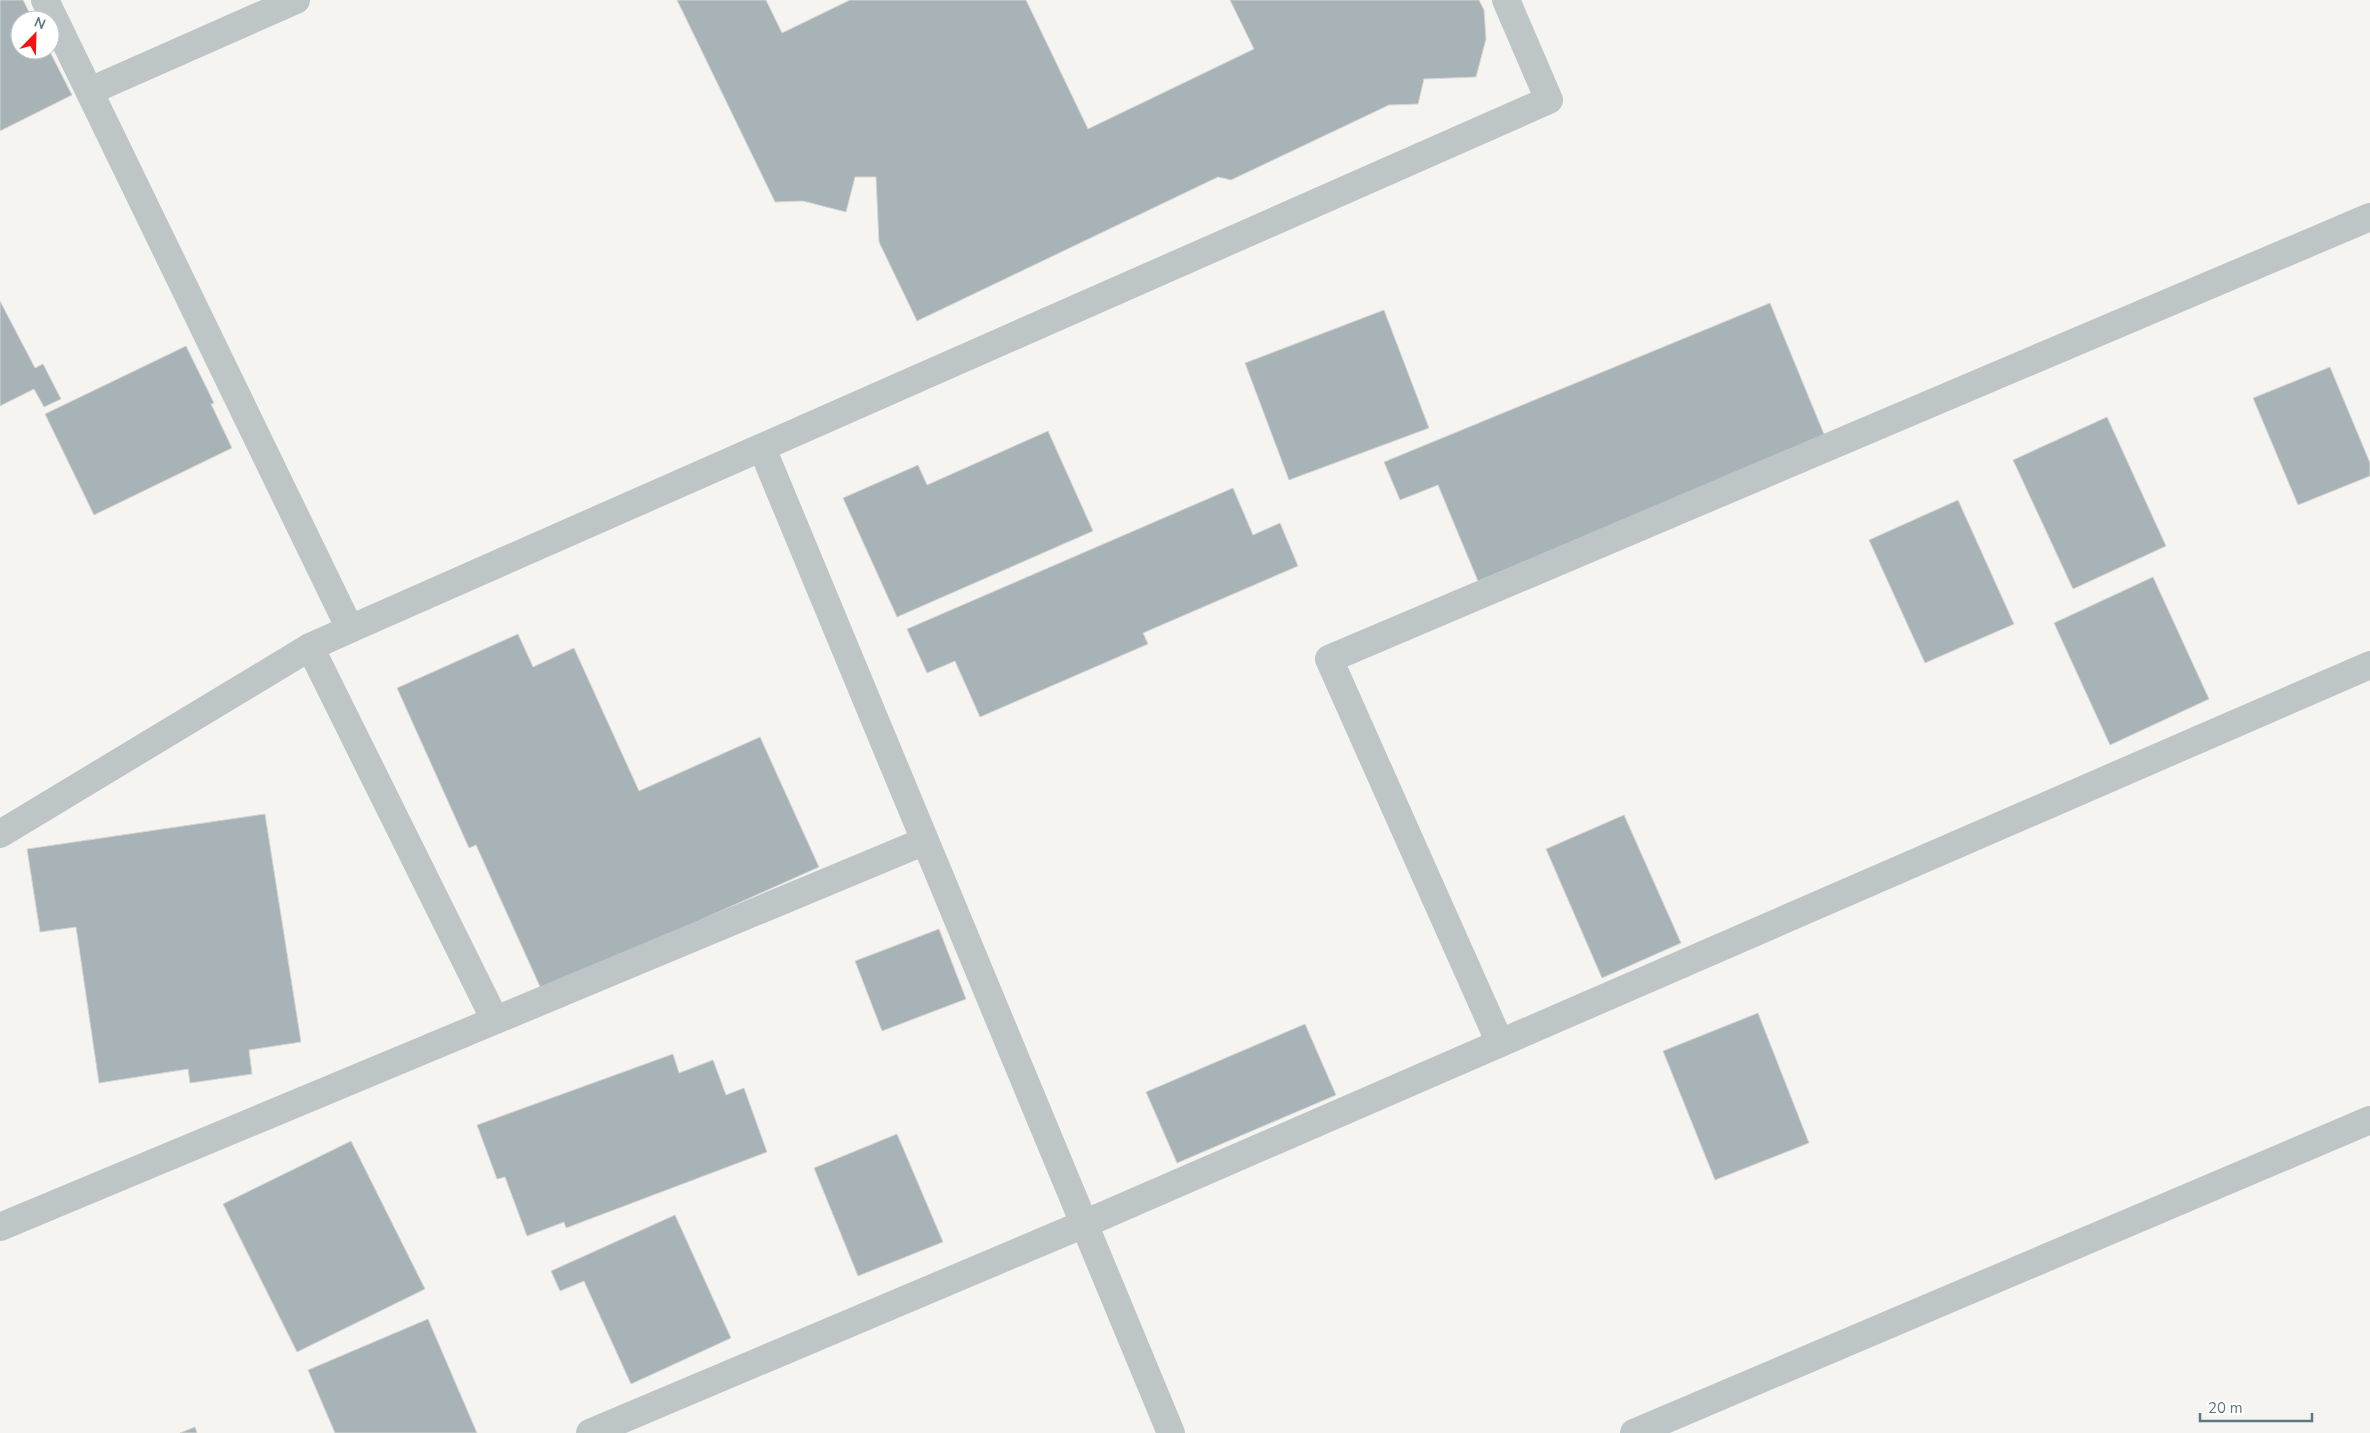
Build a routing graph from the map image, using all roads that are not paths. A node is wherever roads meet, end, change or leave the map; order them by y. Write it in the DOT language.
graph roads {
  1 [pos="46,0"];
  2 [pos="296,0"];
  3 [pos="1506,0"];
  4 [pos="90,91"];
  5 [pos="2370,217"];
  6 [pos="762,448"];
  7 [pos="350,629"];
  8 [pos="310,647"];
  9 [pos="2370,665"];
  10 [pos="2,828"];
  11 [pos="925,841"];
  12 [pos="495,1020"];
  13 [pos="1500,1043"];
  14 [pos="2370,1120"];
  15 [pos="1084,1224"];
  16 [pos="0,1227"];
  17 [pos="590,1433"];
  18 [pos="1171,1433"];
  19 [pos="1634,1433"];
  1 -- 4 [label="street"];
  2 -- 4 [label="street"];
  3 -- 6 [label="street"];
  4 -- 7 [label="street"];
  5 -- 13 [label="street"];
  6 -- 7 [label="street"];
  6 -- 11 [label="street"];
  7 -- 8 [label="street"];
  8 -- 10 [label="street"];
  8 -- 12 [label="street"];
  9 -- 13 [label="street"];
  11 -- 12 [label="street"];
  11 -- 15 [label="street"];
  12 -- 16 [label="street"];
  13 -- 15 [label="street"];
  14 -- 19 [label="street"];
  15 -- 17 [label="street"];
  15 -- 18 [label="street"];
}
